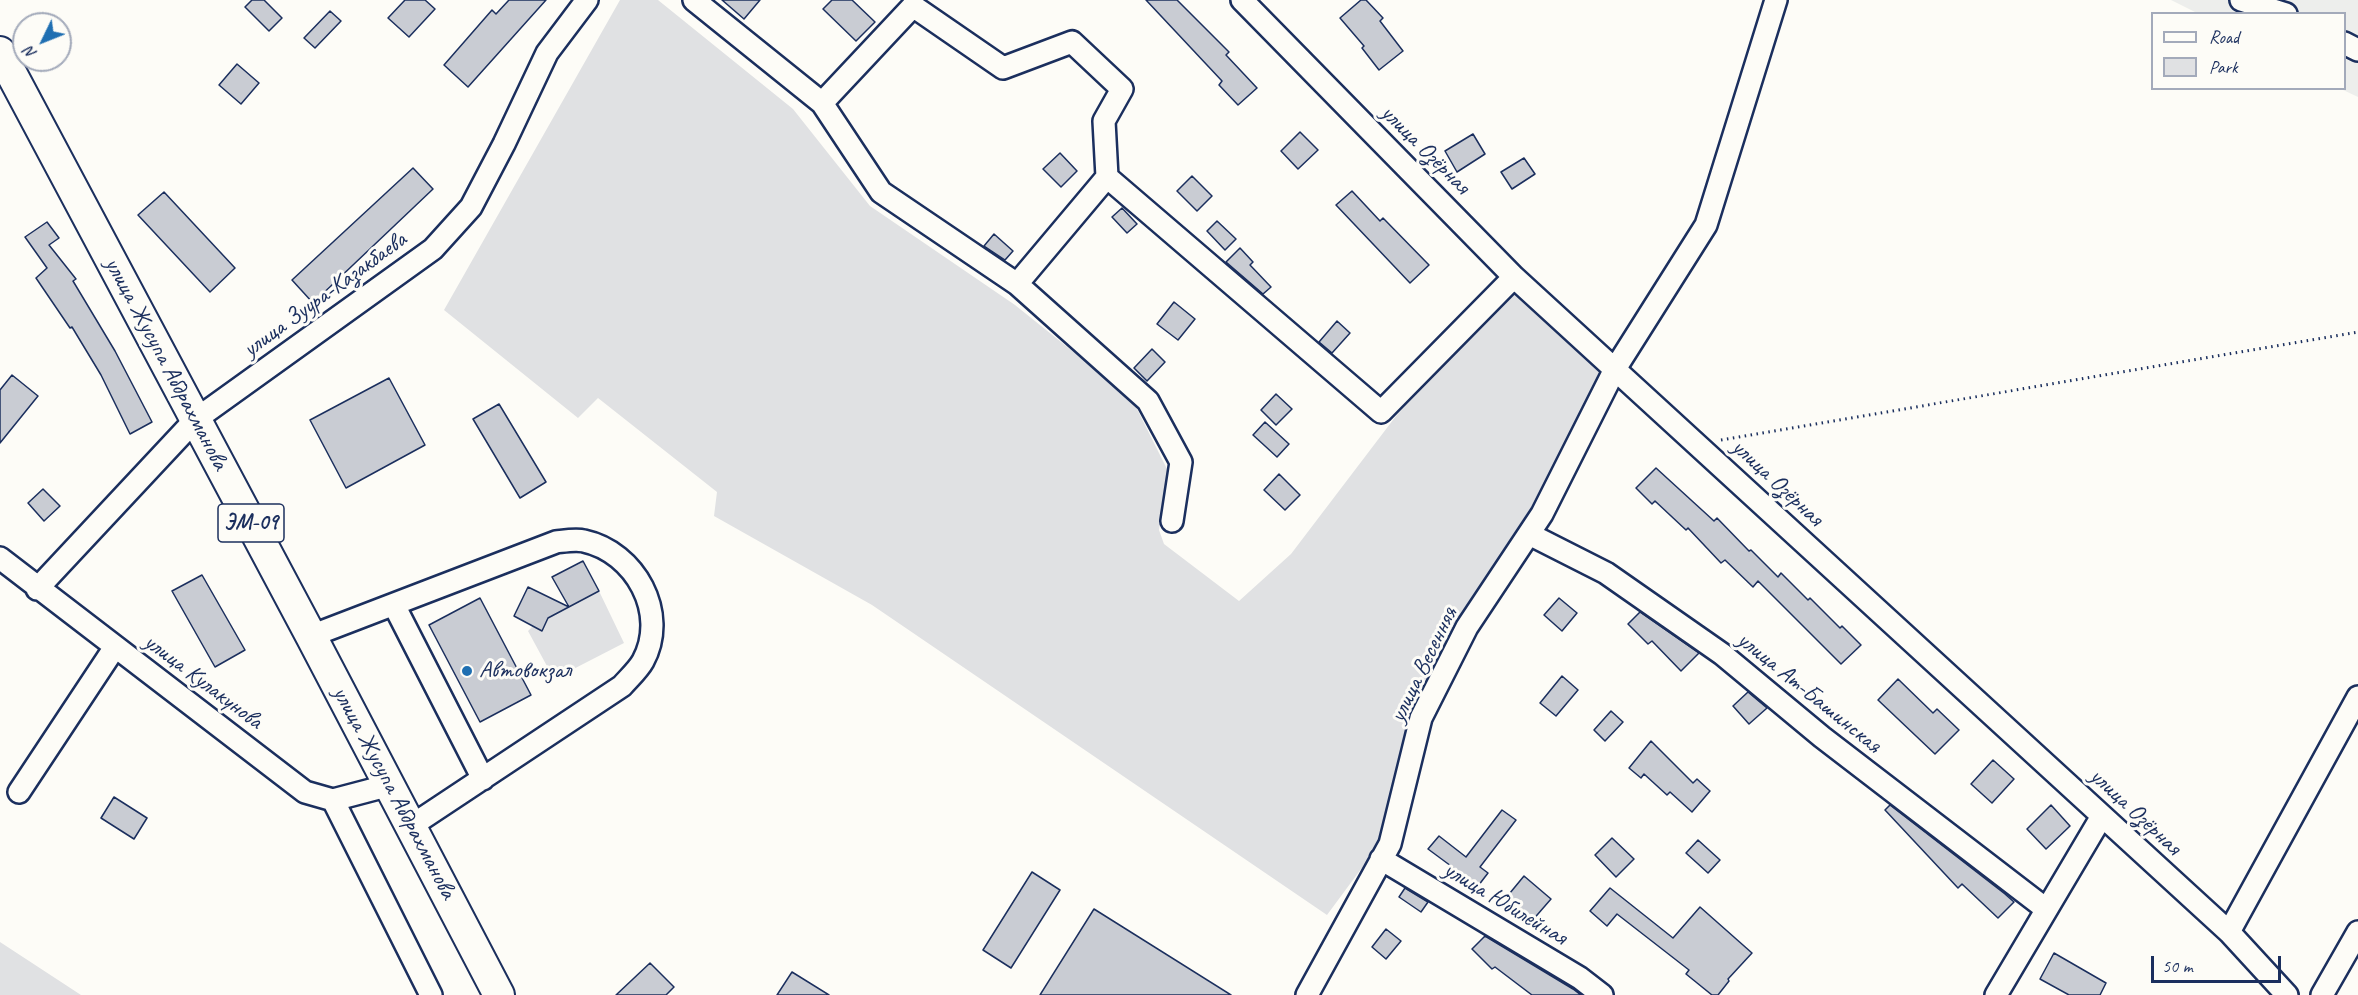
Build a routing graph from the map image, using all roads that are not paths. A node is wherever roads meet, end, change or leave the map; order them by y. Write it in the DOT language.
graph roads {
  1 [pos="587,0"];
  2 [pos="694,0"];
  3 [pos="1242,0"];
  4 [pos="1776,0"];
  5 [pos="2241,0"];
  6 [pos="2280,12"];
  7 [pos="0,52"];
  8 [pos="822,103"];
  9 [pos="1107,177"];
  10 [pos="1514,277"];
  11 [pos="1017,284"];
  12 [pos="1615,369"];
  13 [pos="195,420"];
  14 [pos="1172,521"];
  15 [pos="1529,534"];
  16 [pos="0,558"];
  17 [pos="37,589"];
  18 [pos="394,605"];
  19 [pos="311,636"];
  20 [pos="115,647"];
  21 [pos="2358,697"];
  22 [pos="483,779"];
  23 [pos="390,785"];
  24 [pos="19,792"];
  25 [pos="333,800"];
  26 [pos="2102,816"];
  27 [pos="411,826"];
  28 [pos="1381,859"];
  29 [pos="2046,909"];
  30 [pos="2229,932"];
  31 [pos="2358,932"];
  32 [pos="431,995"];
  33 [pos="499,995"];
  34 [pos="1306,995"];
  35 [pos="1602,995"];
  36 [pos="1996,995"];
  37 [pos="2287,995"];
  38 [pos="2322,995"];
  1 -- 13 [label="street, улица Зуура-Казакбаева"];
  2 -- 8 [label="street"];
  3 -- 10 [label="street, улица Озёрная"];
  4 -- 12 [label="street, улица Весенняя"];
  5 -- 6 [label="street"];
  7 -- 13 [label="highway, улица Жусупа Абдрахманова / ЭМ-09"];
  8 -- 9 [label="street"];
  8 -- 11 [label="street"];
  9 -- 10 [label="street"];
  9 -- 11 [label="street"];
  10 -- 12 [label="street, улица Озёрная"];
  11 -- 14 [label="street"];
  12 -- 15 [label="street, улица Весенняя"];
  12 -- 26 [label="street, улица Озёрная"];
  13 -- 17 [label="street, улица Зуура-Казакбаева"];
  13 -- 19 [label="highway, улица Жусупа Абдрахманова / ЭМ-09"];
  15 -- 28 [label="street, улица Весенняя"];
  15 -- 29 [label="street, улица Ат-Башинская"];
  16 -- 17 [label="street, улица Кулакунова"];
  17 -- 20 [label="street, улица Кулакунова"];
  18 -- 19 [label="street"];
  18 -- 22 [label="street"];
  18 -- 22 [label="street"];
  19 -- 23 [label="highway, улица Жусупа Абдрахманова / ЭМ-09"];
  20 -- 24 [label="street"];
  20 -- 25 [label="street, улица Кулакунова"];
  21 -- 30 [label="street"];
  22 -- 27 [label="street"];
  23 -- 25 [label="street"];
  23 -- 27 [label="highway, улица Жусупа Абдрахманова / ЭМ-09"];
  25 -- 32 [label="street"];
  26 -- 29 [label="street"];
  26 -- 30 [label="street, улица Озёрная"];
  27 -- 33 [label="highway, улица Жусупа Абдрахманова / ЭМ-09"];
  28 -- 34 [label="street, улица Весенняя"];
  28 -- 35 [label="street, улица Юбилейная"];
  29 -- 36 [label="street"];
  30 -- 37 [label="street, улица Озёрная"];
  31 -- 38 [label="street"];
}
